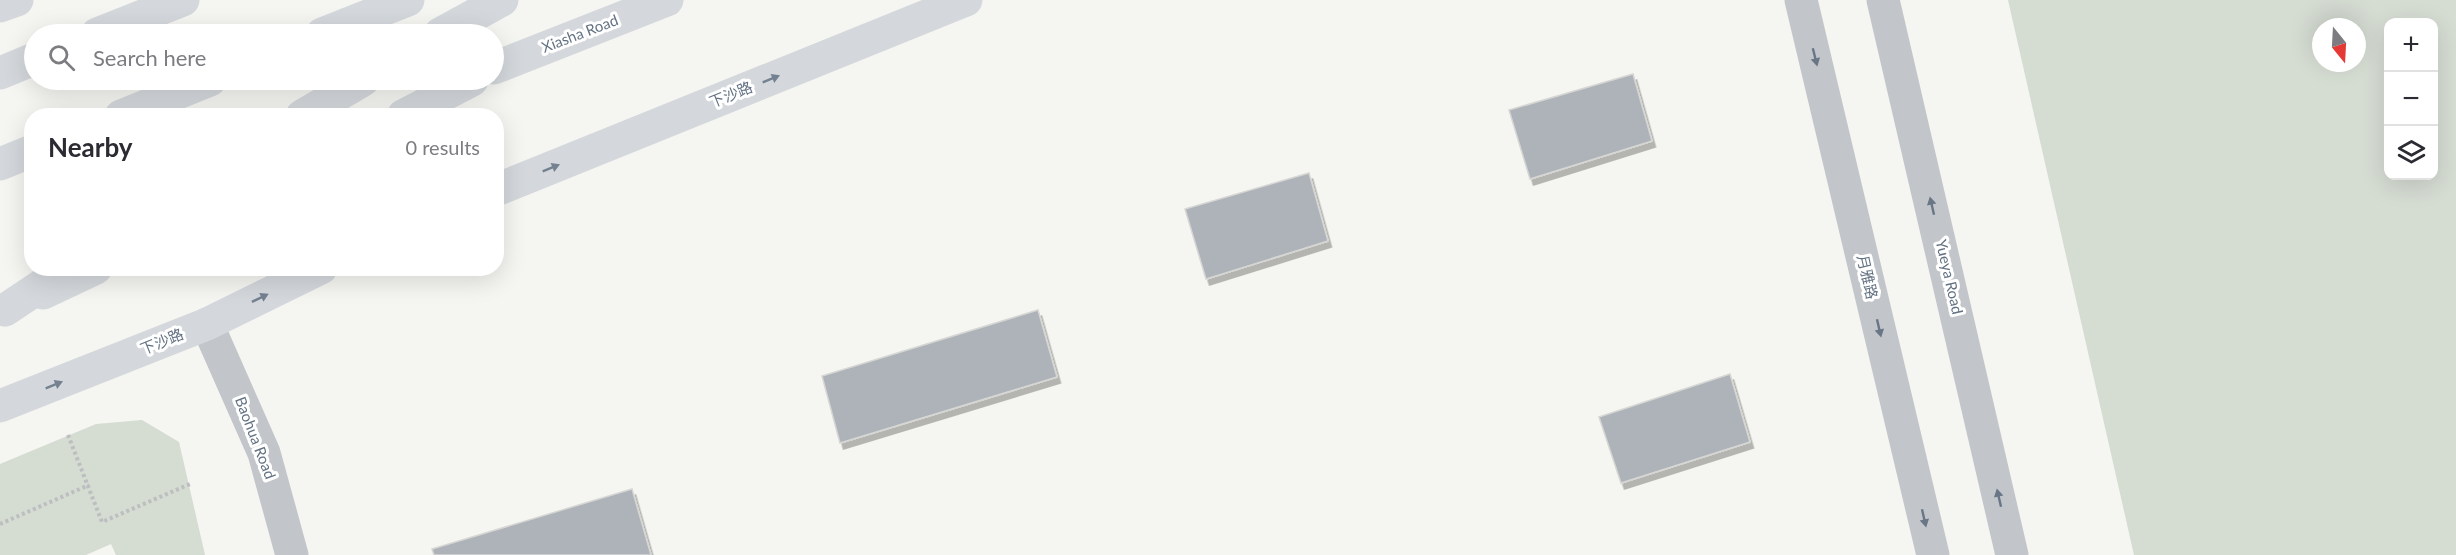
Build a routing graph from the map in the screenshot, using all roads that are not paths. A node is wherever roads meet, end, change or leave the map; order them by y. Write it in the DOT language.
graph roads {
  1 [pos="17,0"];
  2 [pos="183,0"];
  3 [pos="408,0"];
  4 [pos="502,0"];
  5 [pos="667,0"];
  6 [pos="966,0"];
  7 [pos="1801,0"];
  8 [pos="1883,0"];
  9 [pos="0,6"];
  10 [pos="122,24"];
  11 [pos="347,24"];
  12 [pos="458,24"];
  13 [pos="24,63"];
  14 [pos="504,64"];
  15 [pos="0,73"];
  16 [pos="185,90"];
  17 [pos="346,90"];
  18 [pos="453,90"];
  19 [pos="141,108"];
  20 [pos="316,108"];
  21 [pos="418,108"];
  22 [pos="24,155"];
  23 [pos="0,164"];
  24 [pos="504,187"];
  25 [pos="57,276"];
  26 [pos="79,276"];
  27 [pos="305,276"];
  28 [pos="3,311"];
  29 [pos="207,324"];
  30 [pos="0,406"];
  31 [pos="292,555"];
  32 [pos="1933,555"];
  33 [pos="2012,555"];
  1 -- 9 [label="main road"];
  2 -- 10 [label="main road"];
  3 -- 11 [label="main road"];
  4 -- 12 [label="main road"];
  5 -- 14 [label="main road, Xiasha Road"];
  24 -- 6 [label="main road, 下沙路, one-way"];
  7 -- 32 [label="street, 月雅路, one-way"];
  33 -- 8 [label="street, Yueya Road, one-way"];
  13 -- 15 [label="main road"];
  16 -- 19 [label="main road"];
  17 -- 20 [label="main road"];
  18 -- 21 [label="main road"];
  22 -- 23 [label="main road"];
  25 -- 28 [label="main road"];
  26 -- 28 [label="main road"];
  29 -- 27 [label="main road, 下沙路, one-way"];
  30 -- 29 [label="main road, 下沙路, one-way"];
  29 -- 31 [label="street, Baohua Road"];
}
